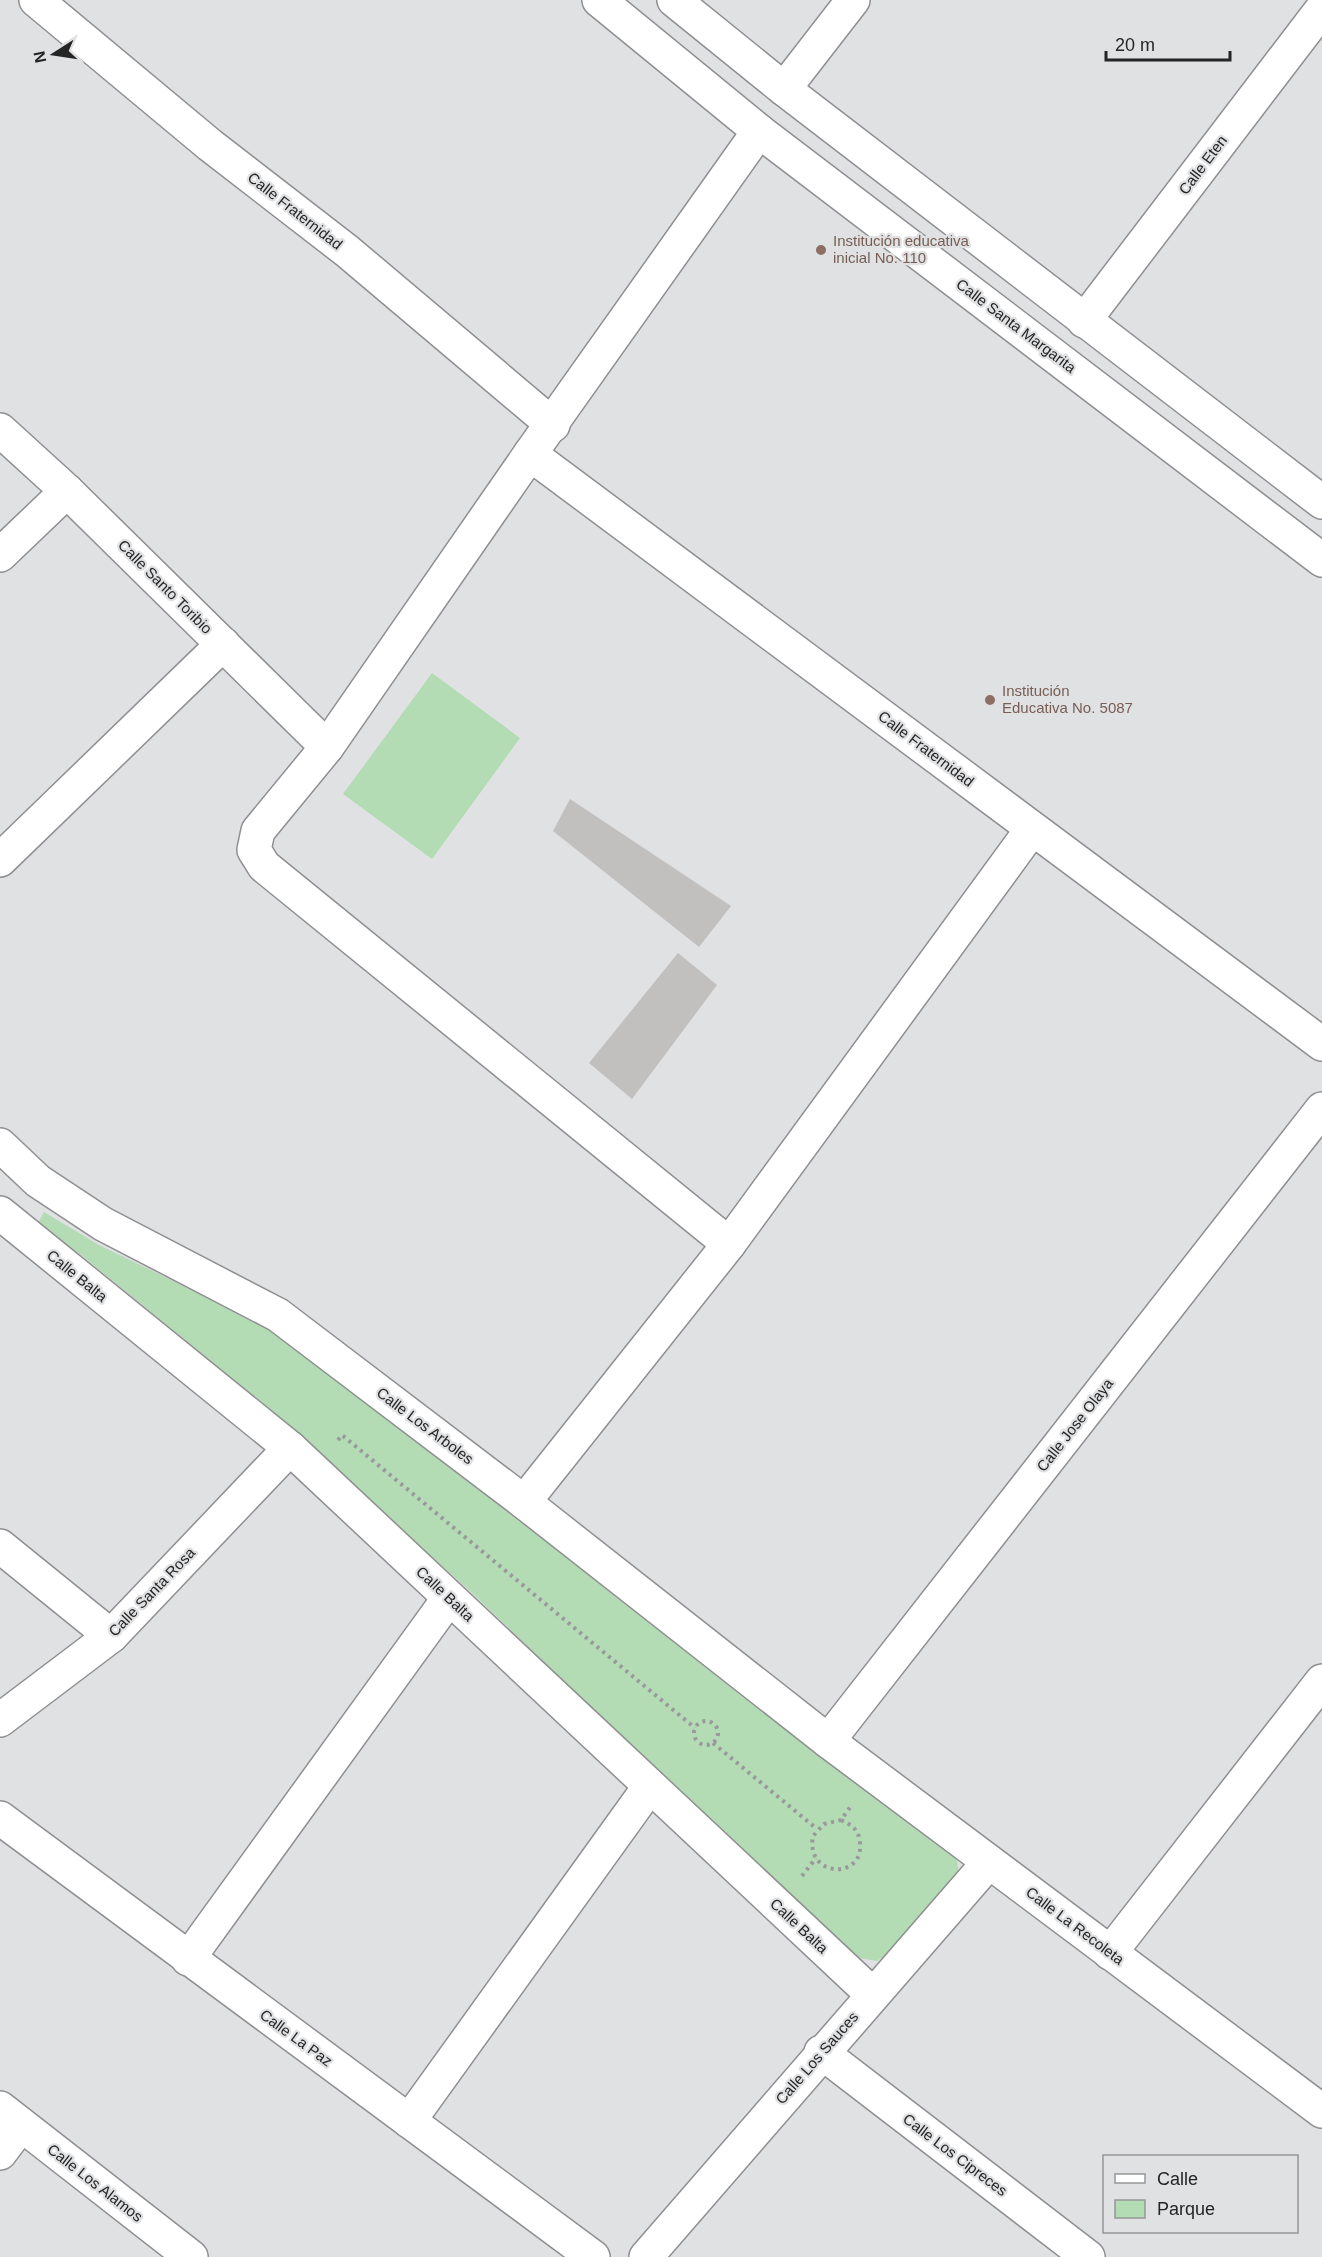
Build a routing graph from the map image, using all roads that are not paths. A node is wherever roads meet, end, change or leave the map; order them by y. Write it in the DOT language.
graph roads {
  1 [pos="36,0"];
  2 [pos="599,0"];
  3 [pos="674,0"];
  4 [pos="853,0"];
  5 [pos="1322,9"];
  6 [pos="784,89"];
  7 [pos="759,130"];
  8 [pos="1084,321"];
  9 [pos="553,425"];
  10 [pos="0,430"];
  11 [pos="530,454"];
  12 [pos="67,491"];
  13 [pos="1322,502"];
  14 [pos="0,555"];
  15 [pos="1322,560"];
  16 [pos="223,644"];
  17 [pos="327,747"];
  18 [pos="1032,828"];
  19 [pos="0,860"];
  20 [pos="1322,1044"];
  21 [pos="1322,1109"];
  22 [pos="0,1145"];
  23 [pos="0,1213"];
  24 [pos="729,1244"];
  25 [pos="301,1458"];
  26 [pos="524,1502"];
  27 [pos="0,1546"];
  28 [pos="449,1598"];
  29 [pos="111,1636"];
  30 [pos="1317,1698"];
  31 [pos="0,1720"];
  32 [pos="828,1741"];
  33 [pos="650,1786"];
  34 [pos="0,1818"];
  35 [pos="989,1862"];
  36 [pos="1110,1953"];
  37 [pos="188,1959"];
  38 [pos="872,1994"];
  39 [pos="822,2052"];
  40 [pos="1322,2111"];
  41 [pos="11,2116"];
  42 [pos="409,2121"];
  43 [pos="0,2153"];
  44 [pos="191,2257"];
  45 [pos="593,2257"];
  46 [pos="646,2257"];
  47 [pos="1089,2257"];
  1 -- 9 [label="street, Calle Fraternidad"];
  2 -- 7 [label="street, Calle Santa Margarita"];
  3 -- 6 [label="street"];
  4 -- 6 [label="street"];
  5 -- 8 [label="street, Calle Eten"];
  6 -- 8 [label="street"];
  7 -- 9 [label="street"];
  7 -- 15 [label="street, Calle Santa Margarita"];
  8 -- 13 [label="street"];
  9 -- 11 [label="street"];
  10 -- 12 [label="street, Calle Santo Toribio"];
  11 -- 17 [label="street"];
  11 -- 18 [label="street, Calle Fraternidad"];
  12 -- 14 [label="street"];
  12 -- 16 [label="street, Calle Santo Toribio"];
  16 -- 17 [label="street, Calle Santo Toribio"];
  16 -- 19 [label="street"];
  17 -- 24 [label="street"];
  18 -- 20 [label="street, Calle Fraternidad"];
  18 -- 24 [label="street"];
  21 -- 32 [label="street, Calle Jose Olaya"];
  22 -- 26 [label="street, Calle Los Arboles"];
  23 -- 25 [label="street, Calle Balta"];
  24 -- 26 [label="street"];
  25 -- 28 [label="street, Calle Balta"];
  25 -- 29 [label="street, Calle Santa Rosa"];
  26 -- 32 [label="street, Calle Los Arboles"];
  27 -- 29 [label="street"];
  28 -- 33 [label="street, Calle Balta"];
  28 -- 37 [label="street"];
  29 -- 31 [label="street, Calle Santa Rosa"];
  30 -- 36 [label="street"];
  32 -- 35 [label="street, Calle La Recoleta"];
  33 -- 38 [label="street, Calle Balta"];
  33 -- 42 [label="street"];
  34 -- 37 [label="street, Calle La Paz"];
  35 -- 36 [label="street, Calle La Recoleta"];
  35 -- 38 [label="street, Calle Los Sauces"];
  36 -- 40 [label="street, Calle La Recoleta"];
  37 -- 42 [label="street, Calle La Paz"];
  38 -- 39 [label="street, Calle Los Sauces"];
  39 -- 46 [label="street, Calle Los Sauces"];
  39 -- 47 [label="street, Calle Los Cipreces"];
  41 -- 43 [label="street"];
  41 -- 44 [label="street, Calle Los Alamos"];
  42 -- 45 [label="street, Calle La Paz"];
}
